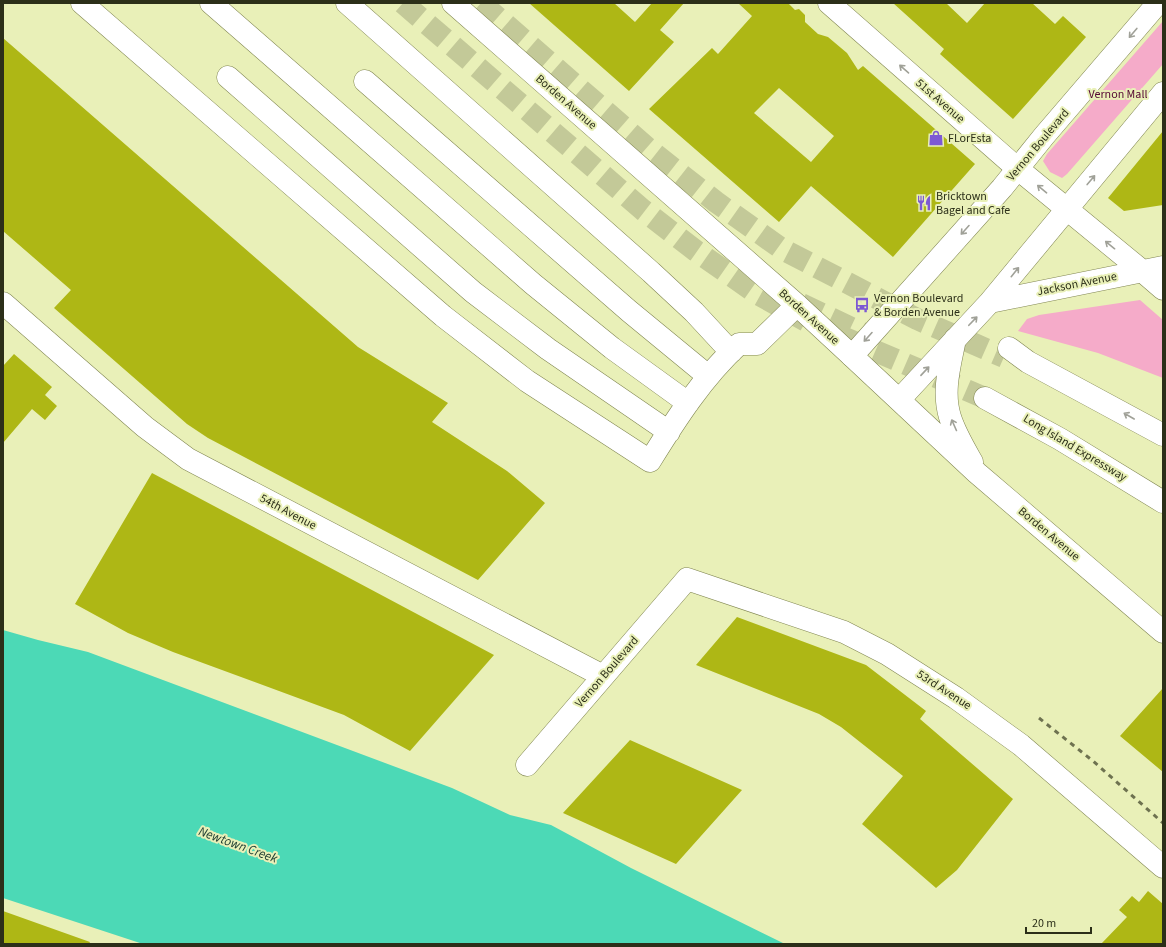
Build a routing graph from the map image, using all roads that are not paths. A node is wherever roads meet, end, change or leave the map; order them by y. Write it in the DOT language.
graph roads {
  1 [pos="82,3"];
  2 [pos="212,3"];
  3 [pos="347,3"];
  4 [pos="453,3"];
  5 [pos="830,3"];
  6 [pos="1158,3"];
  7 [pos="228,77"];
  8 [pos="365,81"];
  9 [pos="1163,93"];
  10 [pos="1018,169"];
  11 [pos="1066,209"];
  12 [pos="1163,267"];
  13 [pos="1141,270"];
  14 [pos="1163,289"];
  15 [pos="990,302"];
  16 [pos="3,303"];
  17 [pos="797,305"];
  18 [pos="955,340"];
  19 [pos="731,352"];
  20 [pos="1007,353"];
  21 [pos="852,356"];
  22 [pos="708,376"];
  23 [pos="898,400"];
  24 [pos="688,403"];
  25 [pos="669,432"];
  26 [pos="1163,435"];
  27 [pos="977,473"];
  28 [pos="1163,484"];
  29 [pos="1163,502"];
  30 [pos="687,579"];
  31 [pos="1163,632"];
  32 [pos="603,676"];
  33 [pos="527,765"];
  34 [pos="1163,867"];
  1 -- 25 [label="main road"];
  2 -- 24 [label="main road"];
  3 -- 19 [label="main road"];
  4 -- 17 [label="main road, Borden Avenue"];
  10 -- 5 [label="main road, 51st Avenue, one-way"];
  6 -- 10 [label="main road, Vernon Boulevard, one-way"];
  7 -- 25 [label="main road"];
  8 -- 22 [label="main road"];
  11 -- 9 [label="main road, one-way"];
  11 -- 10 [label="main road, 51st Avenue, one-way"];
  10 -- 21 [label="main road, Vernon Boulevard, one-way"];
  13 -- 11 [label="main road, 51st Avenue, one-way"];
  15 -- 11 [label="main road, one-way"];
  12 -- 13 [label="main road, Jackson Avenue"];
  13 -- 14 [label="main road, 51st Avenue"];
  13 -- 15 [label="main road, Jackson Avenue"];
  18 -- 15 [label="main road, one-way"];
  16 -- 32 [label="main road, 54th Avenue"];
  17 -- 19 [label="main road"];
  17 -- 21 [label="main road, Borden Avenue"];
  23 -- 18 [label="main road, one-way"];
  27 -- 18 [label="main road, one-way"];
  19 -- 22 [label="main road"];
  26 -- 20 [label="main road, one-way"];
  21 -- 23 [label="main road, Borden Avenue"];
  22 -- 24 [label="main road"];
  23 -- 27 [label="main road, Borden Avenue"];
  24 -- 25 [label="main road"];
  27 -- 31 [label="main road, Borden Avenue"];
  28 -- 29 [label="main road, Long Island Expressway"];
  30 -- 32 [label="main road, Vernon Boulevard"];
  30 -- 34 [label="main road, 53rd Avenue"];
  32 -- 33 [label="main road, Vernon Boulevard"];
}
